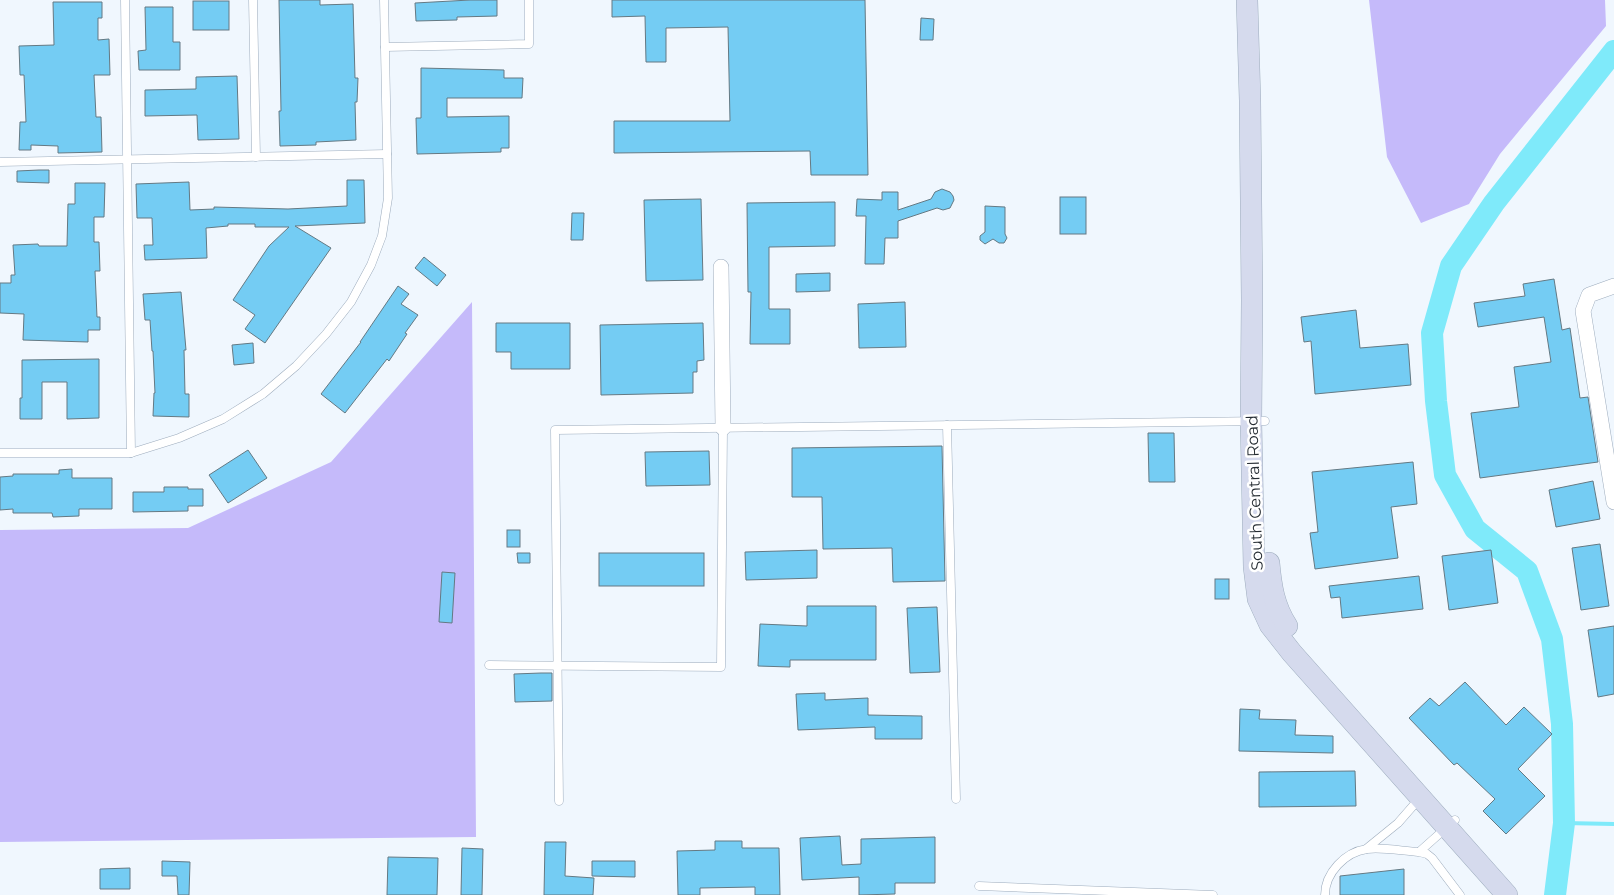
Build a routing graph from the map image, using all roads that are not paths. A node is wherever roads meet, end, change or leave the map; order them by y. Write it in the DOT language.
graph roads {
  1 [pos="124,0"];
  2 [pos="253,0"];
  3 [pos="384,0"];
  4 [pos="529,0"];
  5 [pos="1247,0"];
  6 [pos="1261,0"];
  7 [pos="385,47"];
  8 [pos="387,154"];
  9 [pos="256,157"];
  10 [pos="127,159"];
  11 [pos="0,162"];
  12 [pos="721,267"];
  13 [pos="1614,286"];
  14 [pos="1258,421"];
  15 [pos="947,425"];
  16 [pos="724,428"];
  17 [pos="0,453"];
  18 [pos="131,454"];
  19 [pos="1614,502"];
  20 [pos="1297,649"];
  21 [pos="489,665"];
  22 [pos="558,666"];
  23 [pos="1421,797"];
  24 [pos="956,799"];
  25 [pos="559,801"];
  26 [pos="1451,823"];
  27 [pos="1366,849"];
  28 [pos="1419,852"];
  29 [pos="979,886"];
  30 [pos="1106,893"];
  31 [pos="1508,894"];
  32 [pos="1213,895"];
  33 [pos="1325,895"];
  34 [pos="1460,895"];
  1 -- 10 [label="lane"];
  2 -- 9 [label="lane"];
  3 -- 7 [label="lane"];
  4 -- 7 [label="lane"];
  5 -- 14 [label="street, South Central Road"];
  6 -- 14 [label="street, South Central Road"];
  7 -- 8 [label="lane"];
  8 -- 9 [label="lane"];
  8 -- 18 [label="lane"];
  9 -- 10 [label="lane"];
  10 -- 11 [label="lane"];
  10 -- 18 [label="lane"];
  12 -- 16 [label="street"];
  13 -- 19 [label="street"];
  14 -- 15 [label="lane"];
  14 -- 20 [label="street, South Central Road"];
  15 -- 16 [label="lane"];
  15 -- 24 [label="lane"];
  16 -- 22 [label="lane"];
  16 -- 22 [label="lane"];
  17 -- 18 [label="lane"];
  20 -- 23 [label="street, South Central Road"];
  20 -- 26 [label="street, South Central Road"];
  21 -- 22 [label="lane"];
  22 -- 25 [label="lane"];
  23 -- 26 [label="street, South Central Road"];
  23 -- 27 [label="lane"];
  26 -- 28 [label="lane"];
  26 -- 31 [label="street, South Central Road"];
  27 -- 28 [label="lane"];
  27 -- 33 [label="lane"];
  28 -- 34 [label="lane"];
  29 -- 30 [label="lane"];
  30 -- 32 [label="lane"];
}
